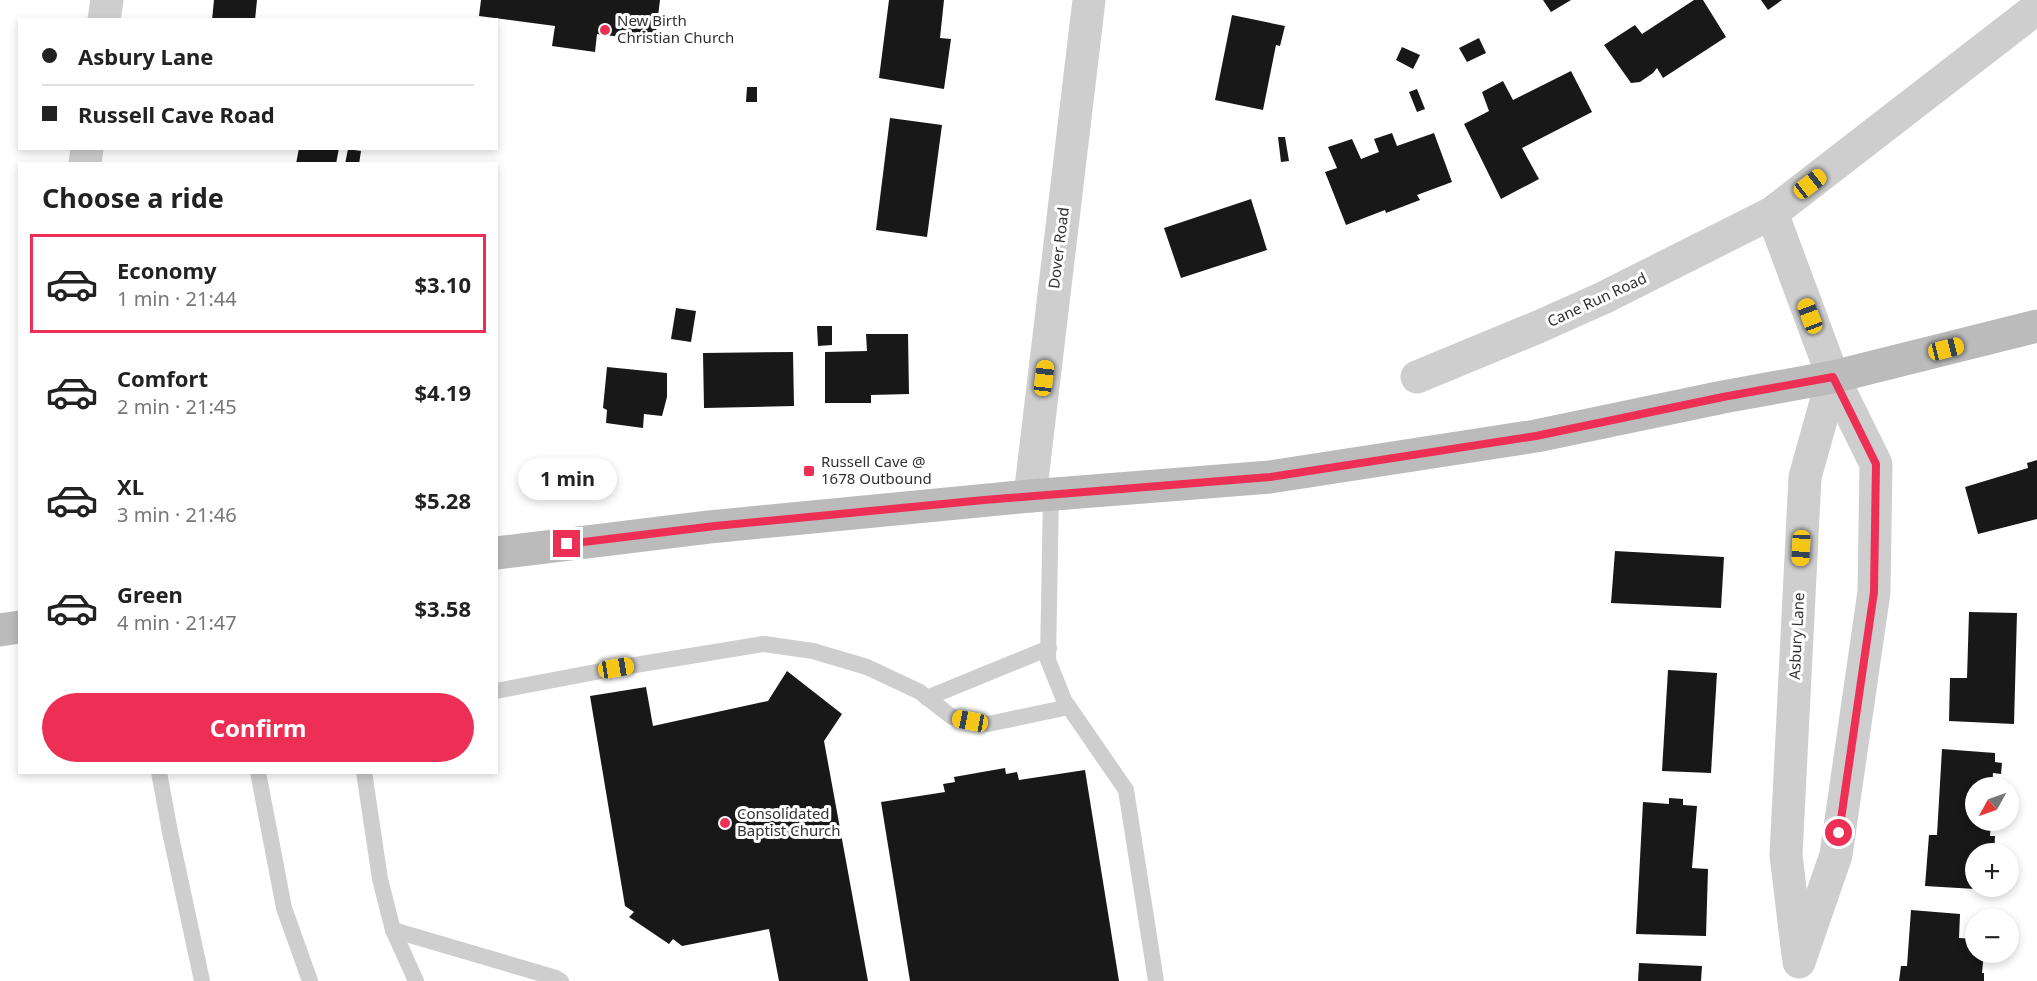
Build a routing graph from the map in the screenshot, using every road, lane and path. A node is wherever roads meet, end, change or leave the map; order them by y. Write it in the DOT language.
graph roads {
  1 [pos="107,0"];
  2 [pos="1089,0"];
  3 [pos="2037,8"];
  4 [pos="104,18"];
  5 [pos="1772,213"];
  6 [pos="2037,326"];
  7 [pos="1417,377"];
  8 [pos="1833,377"];
  9 [pos="1040,495"];
  10 [pos="498,553"];
  11 [pos="18,627"];
  12 [pos="0,630"];
  13 [pos="1049,648"];
  14 [pos="498,691"];
  15 [pos="927,698"];
  16 [pos="1069,707"];
  17 [pos="159,774"];
  18 [pos="258,774"];
  19 [pos="364,774"];
  20 [pos="393,930"];
  21 [pos="1798,971"];
  22 [pos="202,981"];
  23 [pos="310,981"];
  24 [pos="416,981"];
  25 [pos="561,981"];
  26 [pos="1156,981"];
  1 -- 4 [label="street"];
  2 -- 9 [label="street, Dover Road"];
  3 -- 5 [label="street, Cane Run Road"];
  5 -- 7 [label="street, Cane Run Road"];
  5 -- 8 [label="street"];
  6 -- 8 [label="main road"];
  8 -- 9 [label="main road"];
  8 -- 21 [label="street, Asbury Lane"];
  8 -- 21 [label="street, Asbury Lane"];
  9 -- 10 [label="main road"];
  9 -- 13 [label="lane"];
  11 -- 12 [label="main road"];
  13 -- 15 [label="lane"];
  13 -- 16 [label="lane"];
  14 -- 15 [label="lane"];
  15 -- 16 [label="lane"];
  16 -- 26 [label="lane"];
  17 -- 22 [label="lane"];
  18 -- 23 [label="lane"];
  19 -- 20 [label="lane"];
  20 -- 24 [label="lane"];
  20 -- 25 [label="lane"];
}
